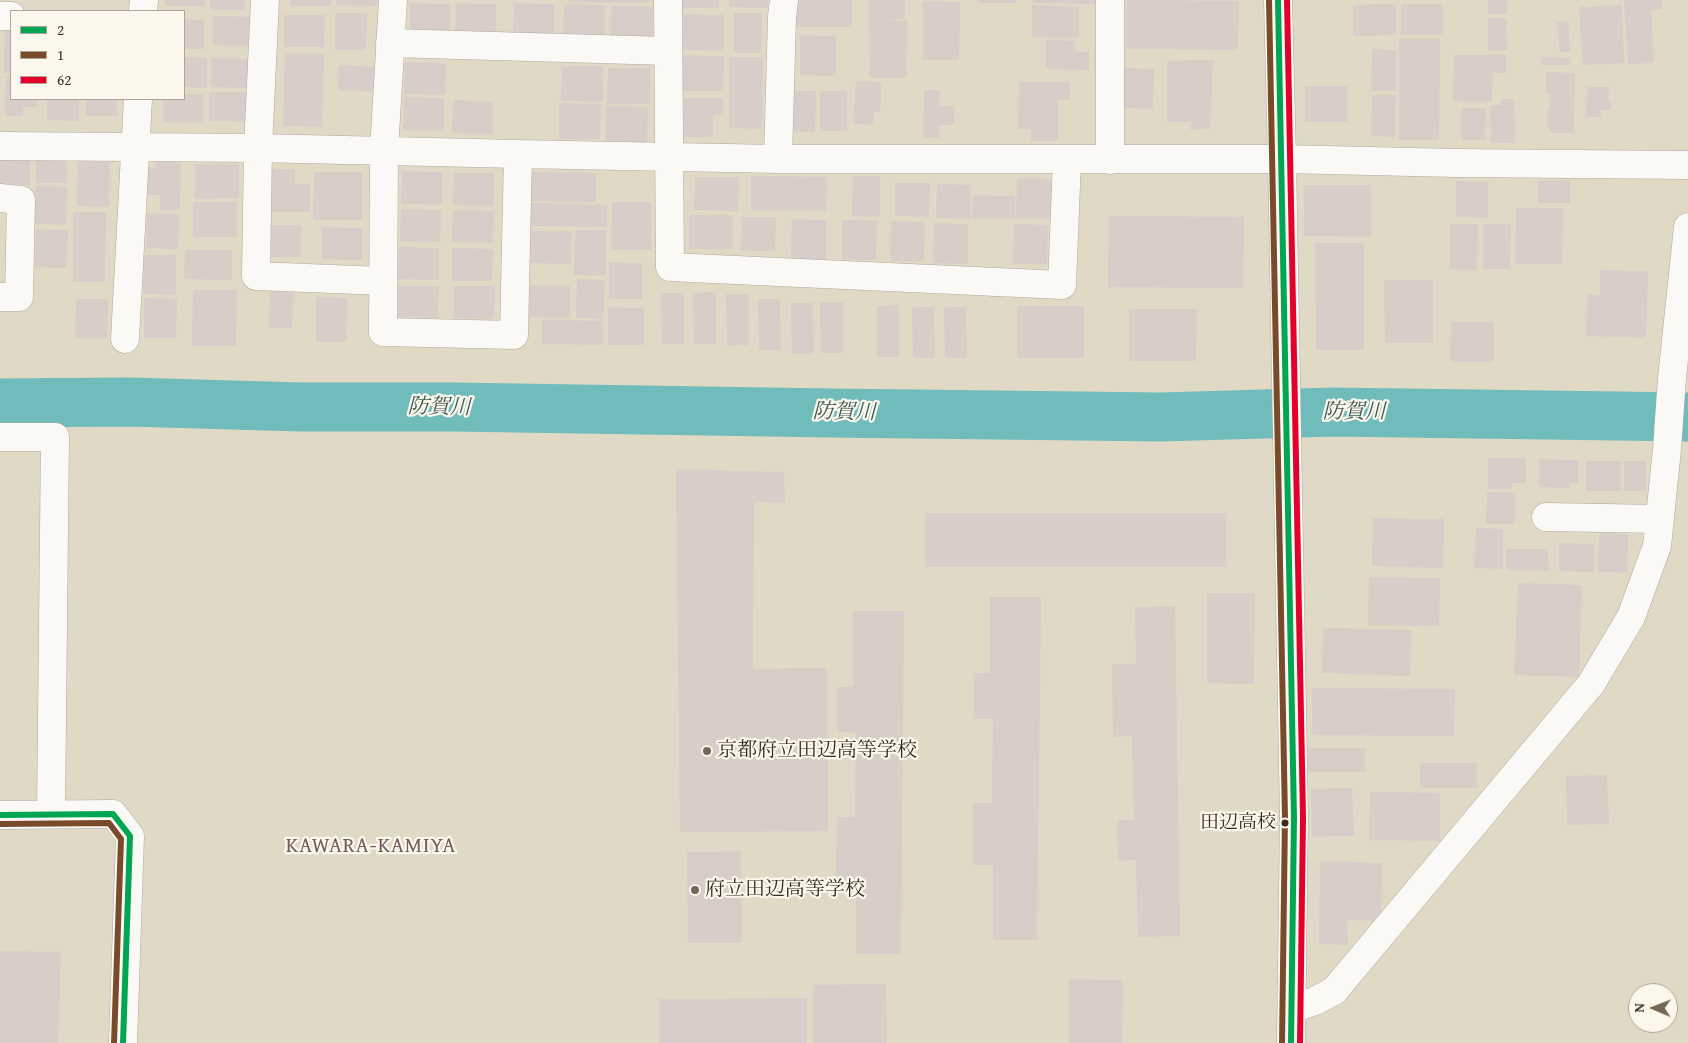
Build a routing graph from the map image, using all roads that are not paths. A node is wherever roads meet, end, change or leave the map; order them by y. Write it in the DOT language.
graph roads {
  1 [pos="265,0"];
  2 [pos="393,0"];
  3 [pos="668,0"];
  4 [pos="784,0"];
  5 [pos="1110,0"];
  6 [pos="1278,0"];
  7 [pos="390,43"];
  8 [pos="668,51"];
  9 [pos="138,100"];
  10 [pos="0,146"];
  11 [pos="135,146"];
  12 [pos="258,148"];
  13 [pos="384,151"];
  14 [pos="518,154"];
  15 [pos="669,157"];
  16 [pos="778,159"];
  17 [pos="1282,159"];
  18 [pos="1067,160"];
  19 [pos="1110,160"];
  20 [pos="1688,165"];
  21 [pos="0,198"];
  22 [pos="1688,234"];
  23 [pos="383,281"];
  24 [pos="0,297"];
  25 [pos="125,338"];
  26 [pos="0,437"];
  27 [pos="1546,518"];
  28 [pos="1660,519"];
  29 [pos="51,814"];
  30 [pos="0,815"];
  31 [pos="1292,1009"];
  32 [pos="123,1043"];
  33 [pos="1291,1043"];
  1 -- 12 [label="street"];
  2 -- 7 [label="street"];
  3 -- 8 [label="street"];
  4 -- 16 [label="street"];
  5 -- 19 [label="street"];
  6 -- 17 [label="street"];
  7 -- 8 [label="street"];
  7 -- 13 [label="street"];
  8 -- 15 [label="street"];
  9 -- 11 [label="street"];
  10 -- 11 [label="street"];
  11 -- 12 [label="street"];
  11 -- 25 [label="street"];
  12 -- 13 [label="street"];
  12 -- 23 [label="street"];
  13 -- 14 [label="street"];
  13 -- 23 [label="street"];
  14 -- 15 [label="street"];
  14 -- 23 [label="street"];
  15 -- 16 [label="street"];
  15 -- 18 [label="street"];
  16 -- 18 [label="street"];
  17 -- 19 [label="street"];
  17 -- 20 [label="street"];
  17 -- 31 [label="street"];
  18 -- 19 [label="street"];
  21 -- 24 [label="street"];
  22 -- 28 [label="street"];
  26 -- 29 [label="street"];
  27 -- 28 [label="street"];
  28 -- 31 [label="street"];
  29 -- 30 [label="street"];
  29 -- 32 [label="street"];
  31 -- 33 [label="street"];
}
